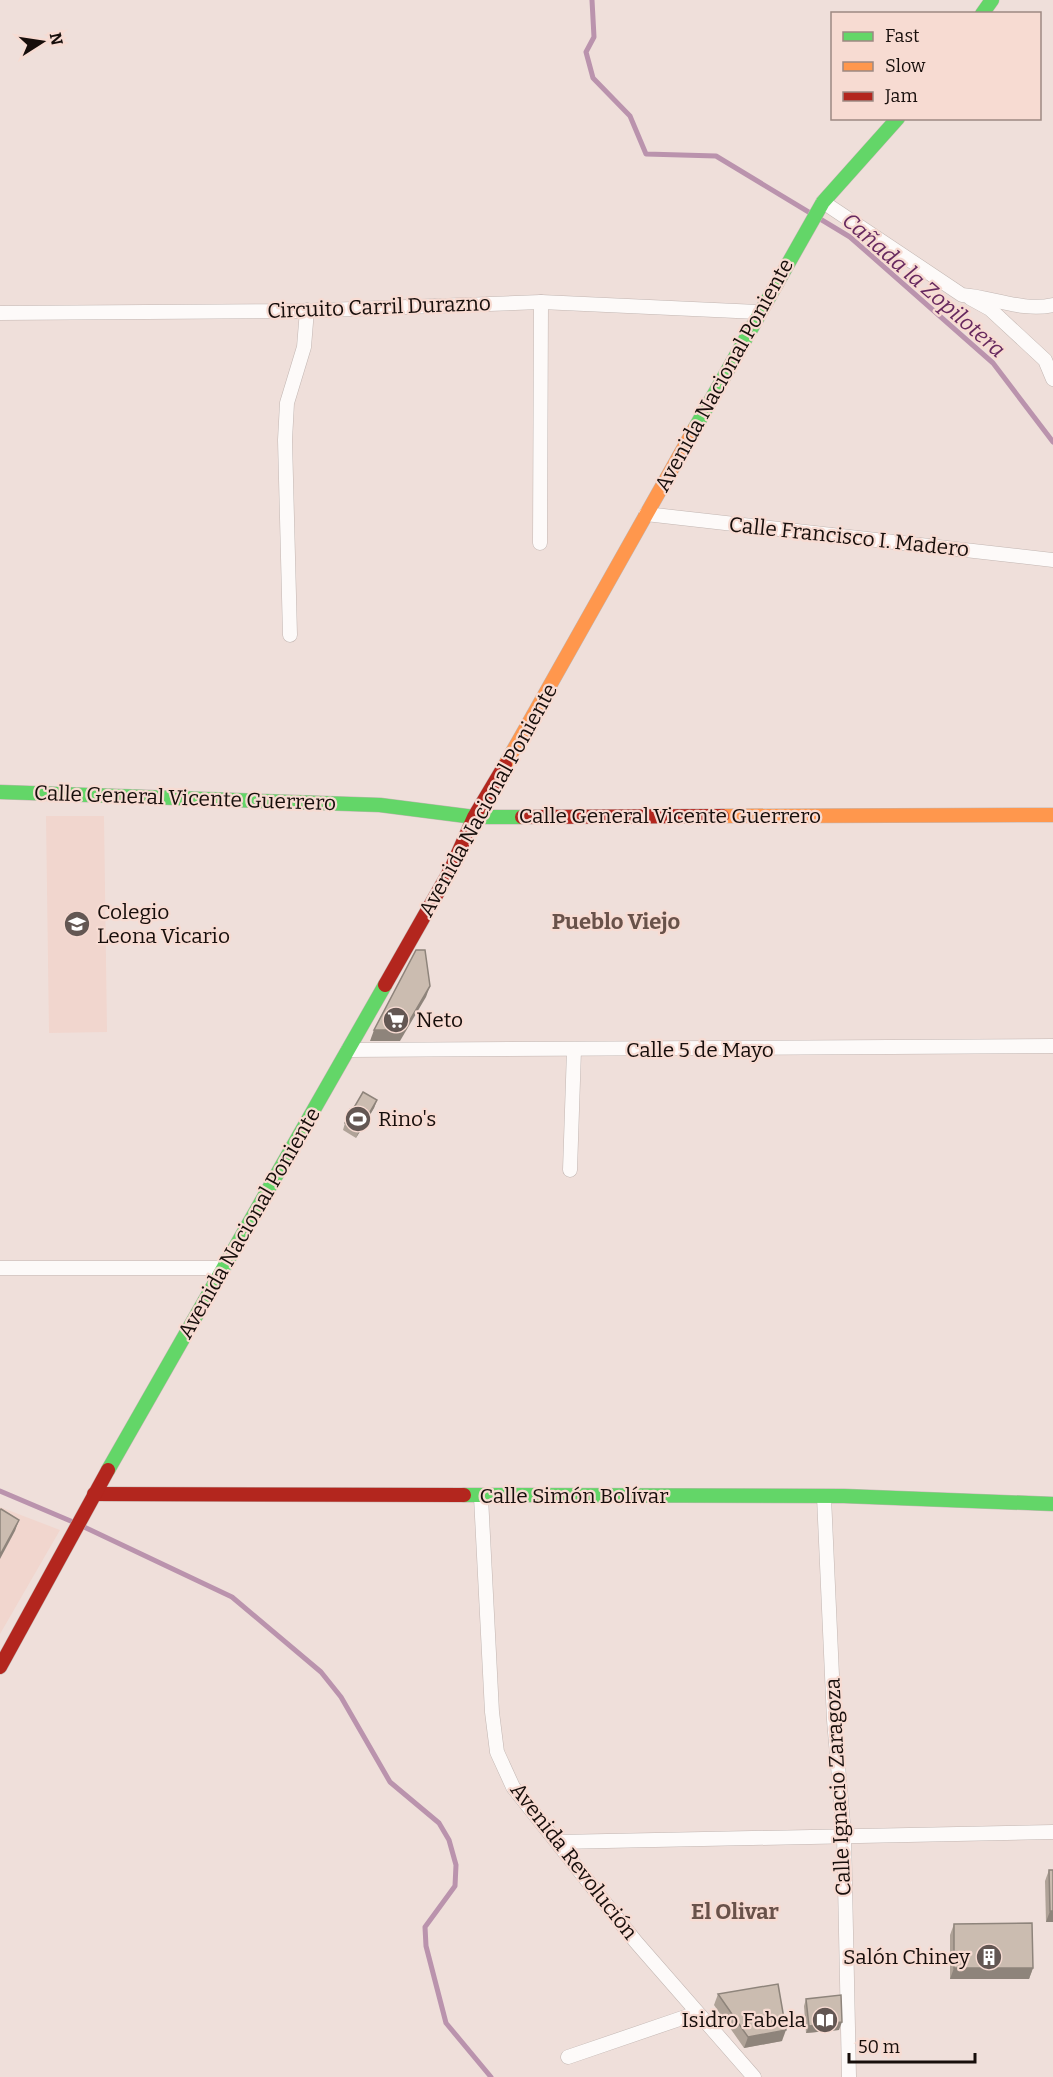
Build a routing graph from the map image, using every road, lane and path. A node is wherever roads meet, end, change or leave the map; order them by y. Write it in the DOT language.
graph roads {
  1 [pos="896,120"];
  2 [pos="823,202"];
  3 [pos="962,295"];
  4 [pos="541,302"];
  5 [pos="1053,305"];
  6 [pos="307,310"];
  7 [pos="758,312"];
  8 [pos="0,313"];
  9 [pos="1053,379"];
  10 [pos="646,514"];
  11 [pos="540,543"];
  12 [pos="1053,560"];
  13 [pos="290,635"];
  14 [pos="0,792"];
  15 [pos="1053,815"];
  16 [pos="474,817"];
  17 [pos="1053,1046"];
  18 [pos="348,1050"];
  19 [pos="574,1050"];
  20 [pos="570,1170"];
  21 [pos="0,1268"];
  22 [pos="224,1268"];
  23 [pos="94,1494"];
  24 [pos="481,1497"];
  25 [pos="824,1497"];
  26 [pos="1053,1504"];
  27 [pos="0,1667"];
  28 [pos="1053,1832"];
  29 [pos="844,1835"];
  30 [pos="558,1842"];
  31 [pos="697,2013"];
  32 [pos="568,2057"];
  33 [pos="754,2077"];
  34 [pos="849,2077"];
  1 -- 2 [label="street, Avenida Nacional Poniente"];
  2 -- 3 [label="street"];
  2 -- 7 [label="street, Avenida Nacional Poniente"];
  3 -- 5 [label="street"];
  3 -- 9 [label="street"];
  4 -- 6 [label="street, Circuito Carril Durazno"];
  4 -- 7 [label="street, Circuito Carril Durazno"];
  4 -- 11 [label="street"];
  6 -- 8 [label="street, Circuito Carril Durazno"];
  6 -- 13 [label="street"];
  7 -- 10 [label="street, Avenida Nacional Poniente"];
  10 -- 12 [label="street, Calle Francisco I. Madero"];
  10 -- 16 [label="street, Avenida Nacional Poniente"];
  14 -- 16 [label="street, Calle General Vicente Guerrero"];
  15 -- 16 [label="street, Calle General Vicente Guerrero"];
  16 -- 18 [label="street, Avenida Nacional Poniente"];
  17 -- 19 [label="street, Calle 5 de Mayo"];
  18 -- 19 [label="street, Calle 5 de Mayo"];
  18 -- 22 [label="street, Avenida Nacional Poniente"];
  19 -- 20 [label="street"];
  21 -- 22 [label="street"];
  22 -- 23 [label="street, Avenida Nacional Poniente"];
  23 -- 24 [label="street, Calle Simón Bolívar"];
  23 -- 27 [label="street, Avenida Nacional Poniente"];
  24 -- 25 [label="street, Calle Simón Bolívar"];
  24 -- 30 [label="street, Avenida Revolución"];
  25 -- 26 [label="street, Calle Simón Bolívar"];
  25 -- 29 [label="street, Calle Ignacio Zaragoza"];
  28 -- 29 [label="street"];
  29 -- 30 [label="street"];
  29 -- 34 [label="street, Calle Ignacio Zaragoza"];
  30 -- 31 [label="street, Avenida Revolución"];
  31 -- 32 [label="street"];
  31 -- 33 [label="street, Avenida Revolución"];
}
